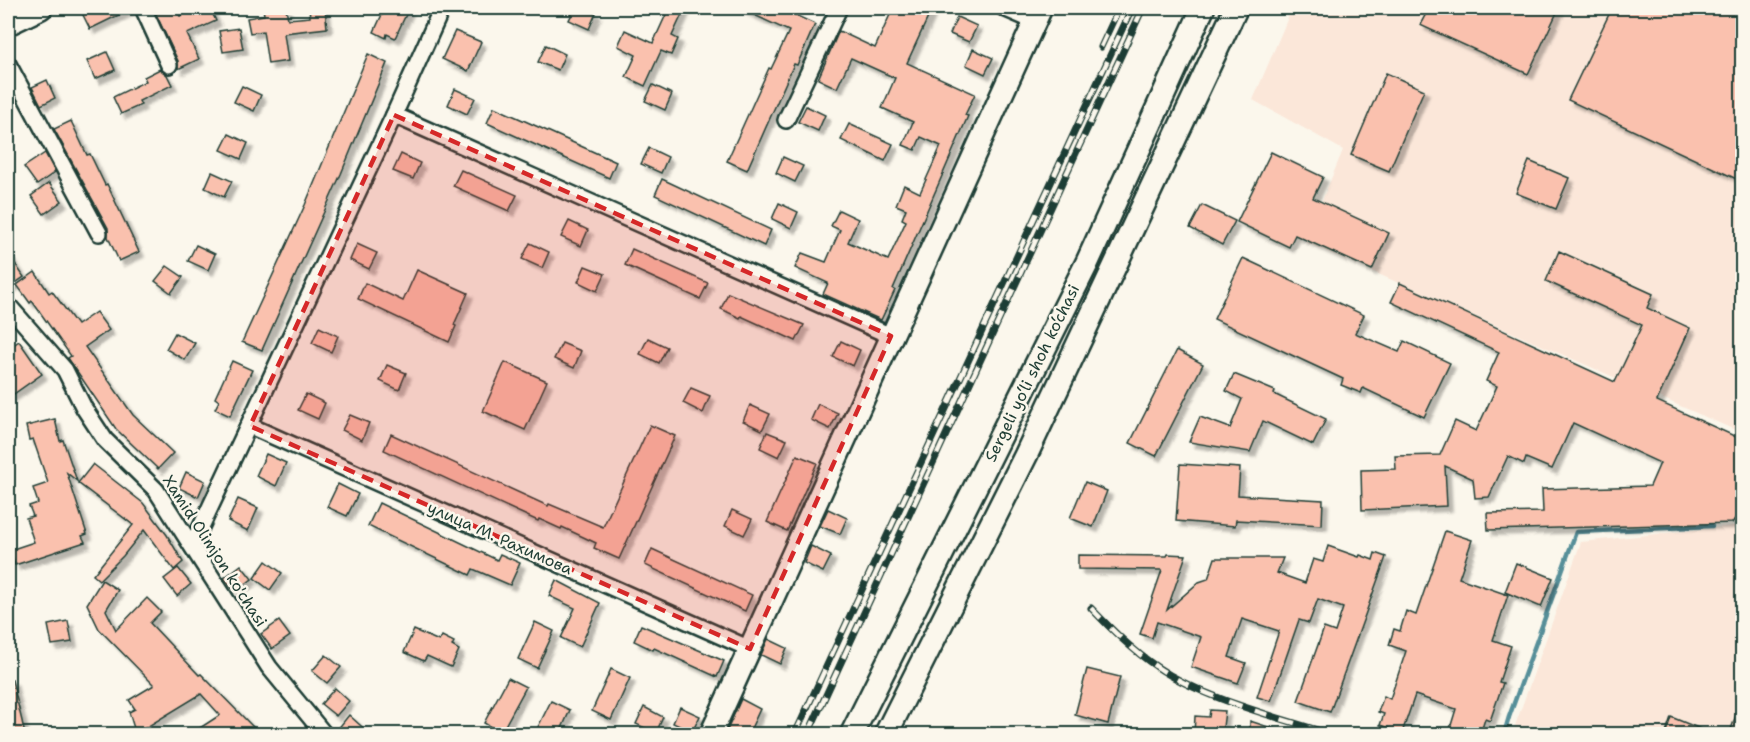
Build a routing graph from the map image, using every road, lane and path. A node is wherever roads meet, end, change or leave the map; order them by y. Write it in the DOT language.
graph roads {
  1 [pos="41,8"];
  2 [pos="143,8"];
  3 [pos="442,8"];
  4 [pos="839,8"];
  5 [pos="1004,8"];
  6 [pos="1203,8"];
  7 [pos="1236,8"];
  8 [pos="1038,14"];
  9 [pos="8,24"];
  10 [pos="8,64"];
  11 [pos="169,65"];
  12 [pos="394,115"];
  13 [pos="786,120"];
  14 [pos="99,233"];
  15 [pos="8,306"];
  16 [pos="891,336"];
  17 [pos="250,426"];
  18 [pos="192,546"];
  19 [pos="750,649"];
  20 [pos="324,735"];
  21 [pos="711,735"];
  22 [pos="852,735"];
  23 [pos="886,735"];
  1 -- 9 [label="street"];
  2 -- 11 [label="street"];
  3 -- 12 [label="street"];
  4 -- 13 [label="street"];
  5 -- 8 [label="street"];
  6 -- 22 [label="main road, Sergeli yo‘li shoh ko‘chasi"];
  7 -- 23 [label="main road, Sergeli yo‘li shoh ko‘chasi"];
  8 -- 16 [label="street"];
  10 -- 14 [label="street"];
  12 -- 16 [label="street"];
  12 -- 17 [label="street"];
  15 -- 18 [label="street, Xamid Olimjon ko'chasi"];
  16 -- 19 [label="street"];
  17 -- 18 [label="street"];
  17 -- 19 [label="street, улица М. Рахимова"];
  18 -- 20 [label="street, Xamid Olimjon ko'chasi"];
  19 -- 21 [label="street"];
}
